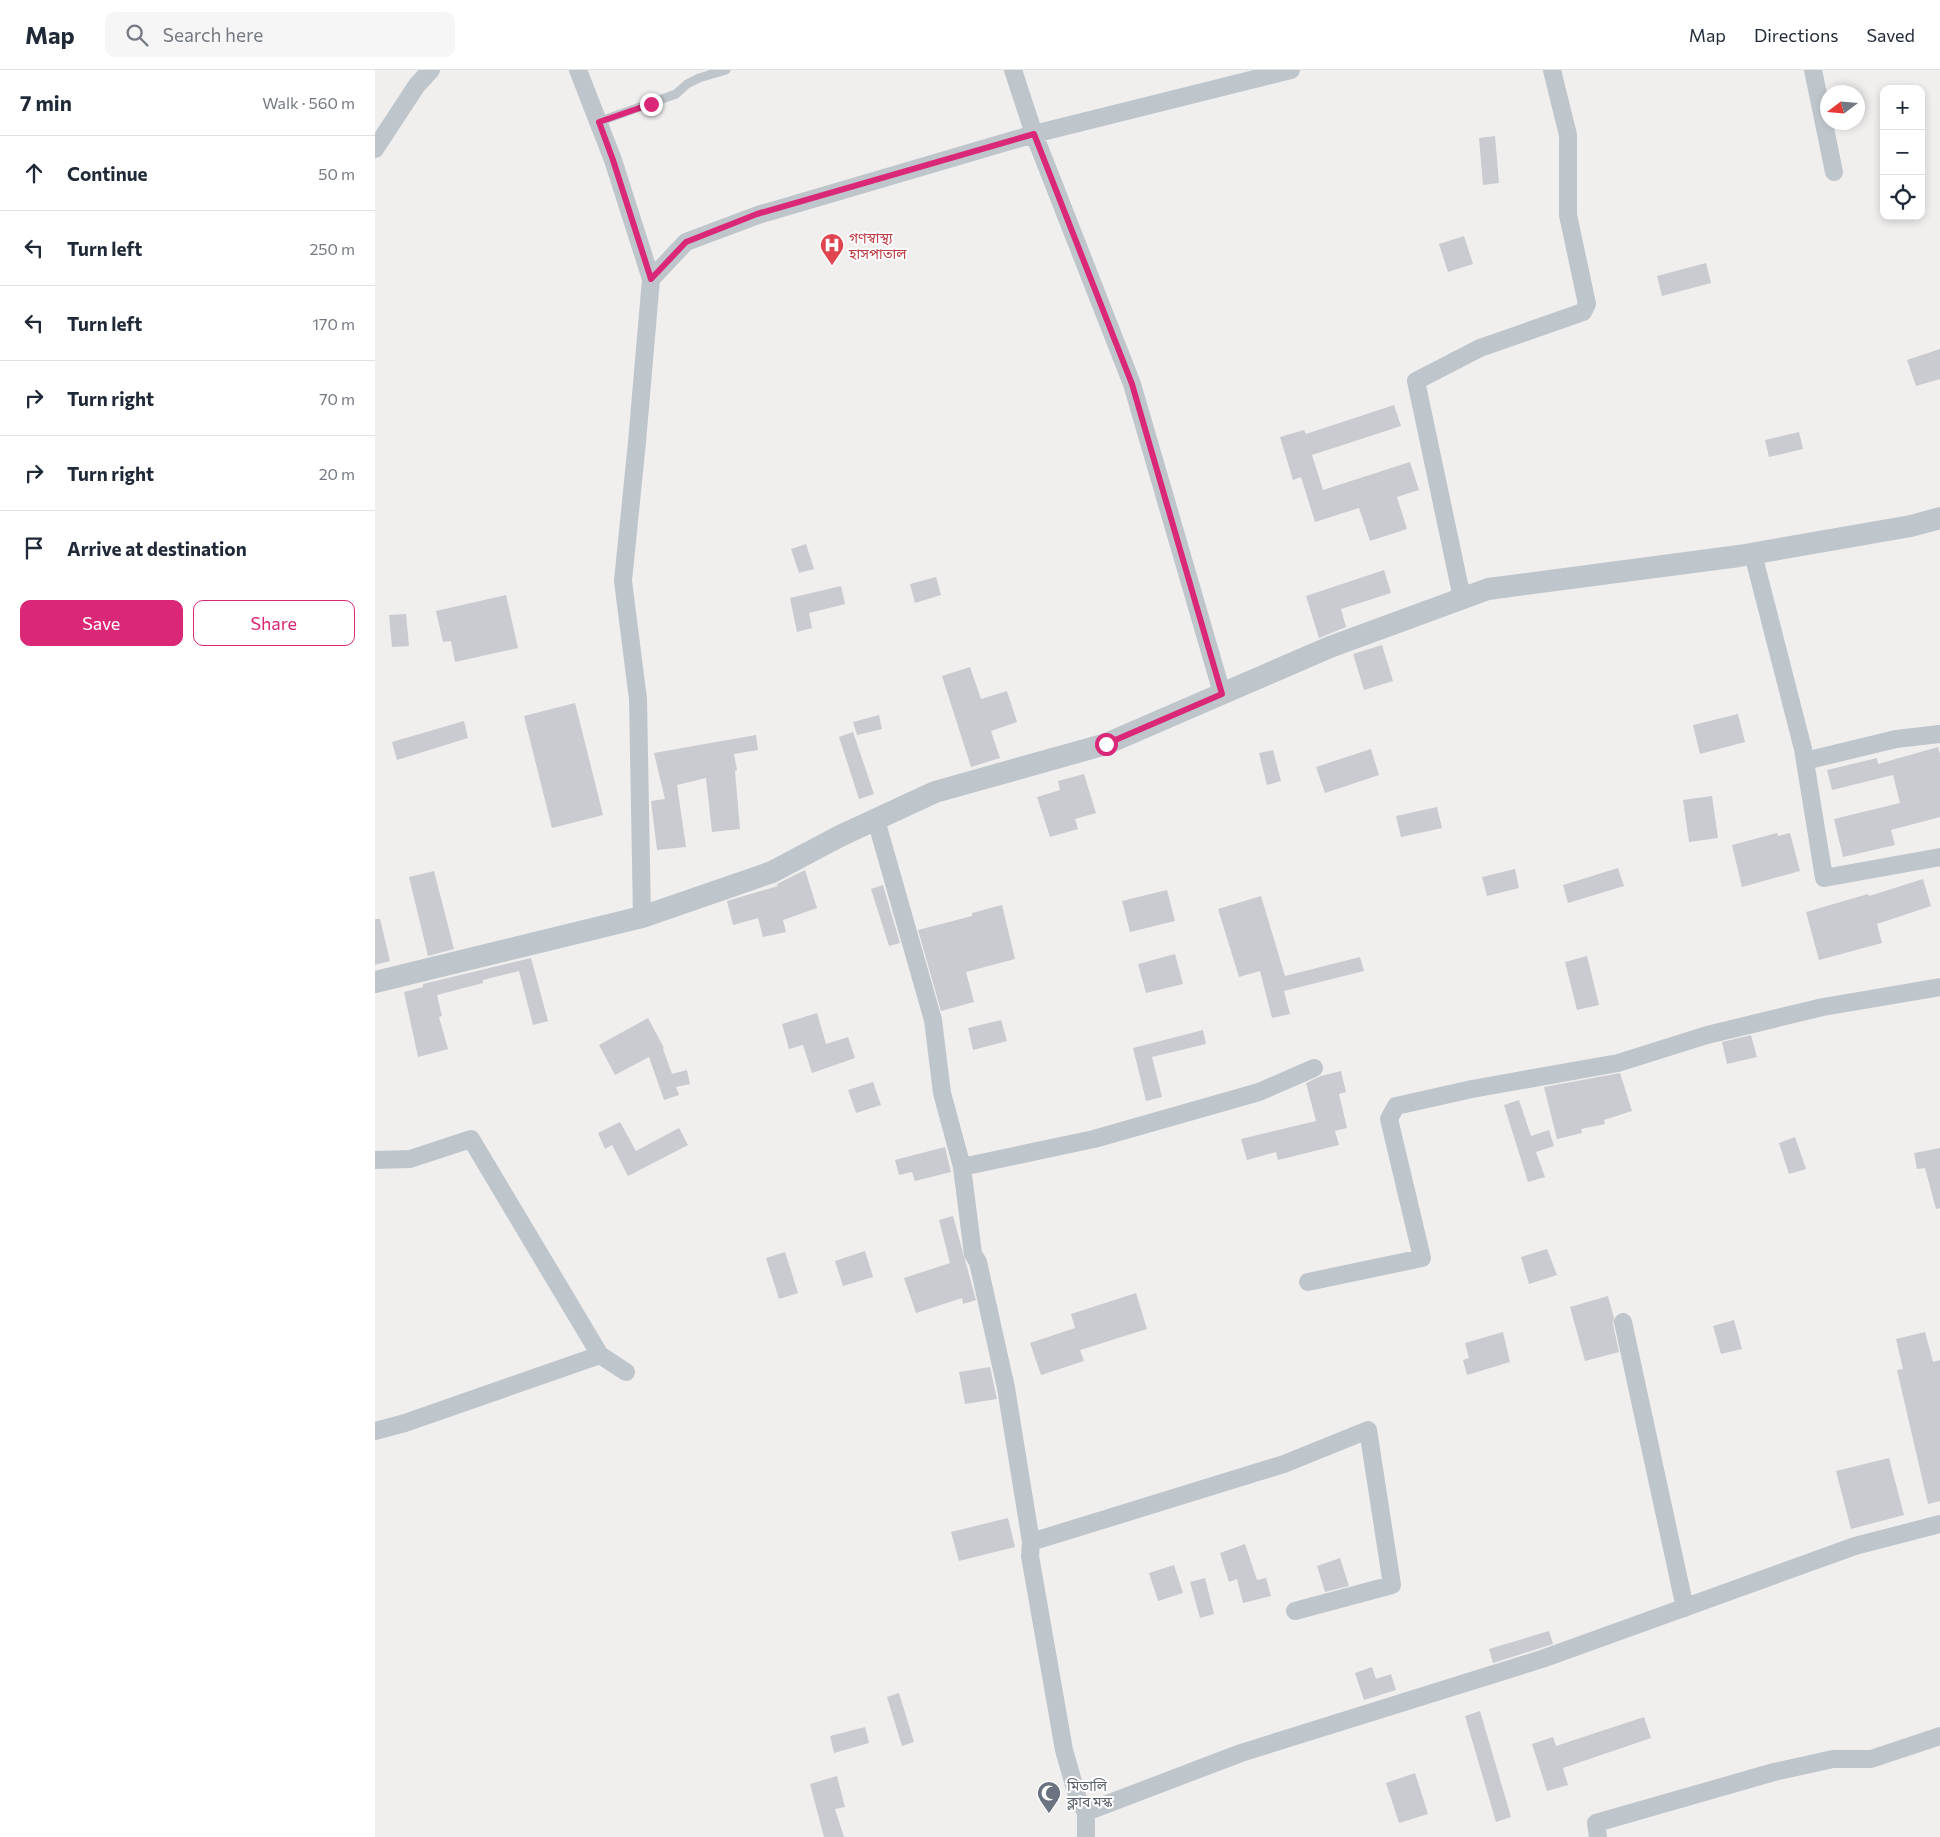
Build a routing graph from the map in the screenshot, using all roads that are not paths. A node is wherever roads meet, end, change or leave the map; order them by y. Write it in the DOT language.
graph roads {
  1 [pos="431,70"];
  2 [pos="578,70"];
  3 [pos="726,70"];
  4 [pos="1013,70"];
  5 [pos="1291,70"];
  6 [pos="1553,70"];
  7 [pos="1813,70"];
  8 [pos="599,122"];
  9 [pos="1034,134"];
  10 [pos="375,148"];
  11 [pos="1834,172"];
  12 [pos="651,279"];
  13 [pos="1940,518"];
  14 [pos="1753,554"];
  15 [pos="1462,598"];
  16 [pos="1222,694"];
  17 [pos="1940,734"];
  18 [pos="1805,761"];
  19 [pos="876,820"];
  20 [pos="1940,856"];
  21 [pos="642,917"];
  22 [pos="375,982"];
  23 [pos="1940,987"];
  24 [pos="1314,1068"];
  25 [pos="375,1160"];
  26 [pos="962,1167"];
  27 [pos="1308,1282"];
  28 [pos="1623,1322"];
  29 [pos="600,1355"];
  30 [pos="626,1372"];
  31 [pos="375,1431"];
  32 [pos="1940,1524"];
  33 [pos="1031,1542"];
  34 [pos="1685,1608"];
  35 [pos="1295,1611"];
  36 [pos="1940,1736"];
  37 [pos="1086,1812"];
  38 [pos="1085,1837"];
  39 [pos="1597,1837"];
  1 -- 10 [label="street"];
  2 -- 8 [label="street"];
  3 -- 8 [label="lane"];
  4 -- 9 [label="street"];
  5 -- 9 [label="street"];
  6 -- 15 [label="street"];
  7 -- 11 [label="street"];
  8 -- 12 [label="street"];
  9 -- 12 [label="street"];
  9 -- 16 [label="street"];
  12 -- 21 [label="street"];
  13 -- 14 [label="street"];
  14 -- 15 [label="street"];
  14 -- 18 [label="street"];
  15 -- 16 [label="street"];
  16 -- 19 [label="street"];
  17 -- 18 [label="street"];
  18 -- 20 [label="street"];
  19 -- 21 [label="street"];
  19 -- 26 [label="street"];
  21 -- 22 [label="street"];
  23 -- 27 [label="street"];
  24 -- 26 [label="street"];
  25 -- 29 [label="street"];
  26 -- 33 [label="street"];
  28 -- 34 [label="street"];
  29 -- 30 [label="street"];
  29 -- 31 [label="street"];
  32 -- 34 [label="street"];
  33 -- 35 [label="street"];
  33 -- 37 [label="street"];
  34 -- 37 [label="street"];
  36 -- 39 [label="street"];
  37 -- 38 [label="street"];
}
